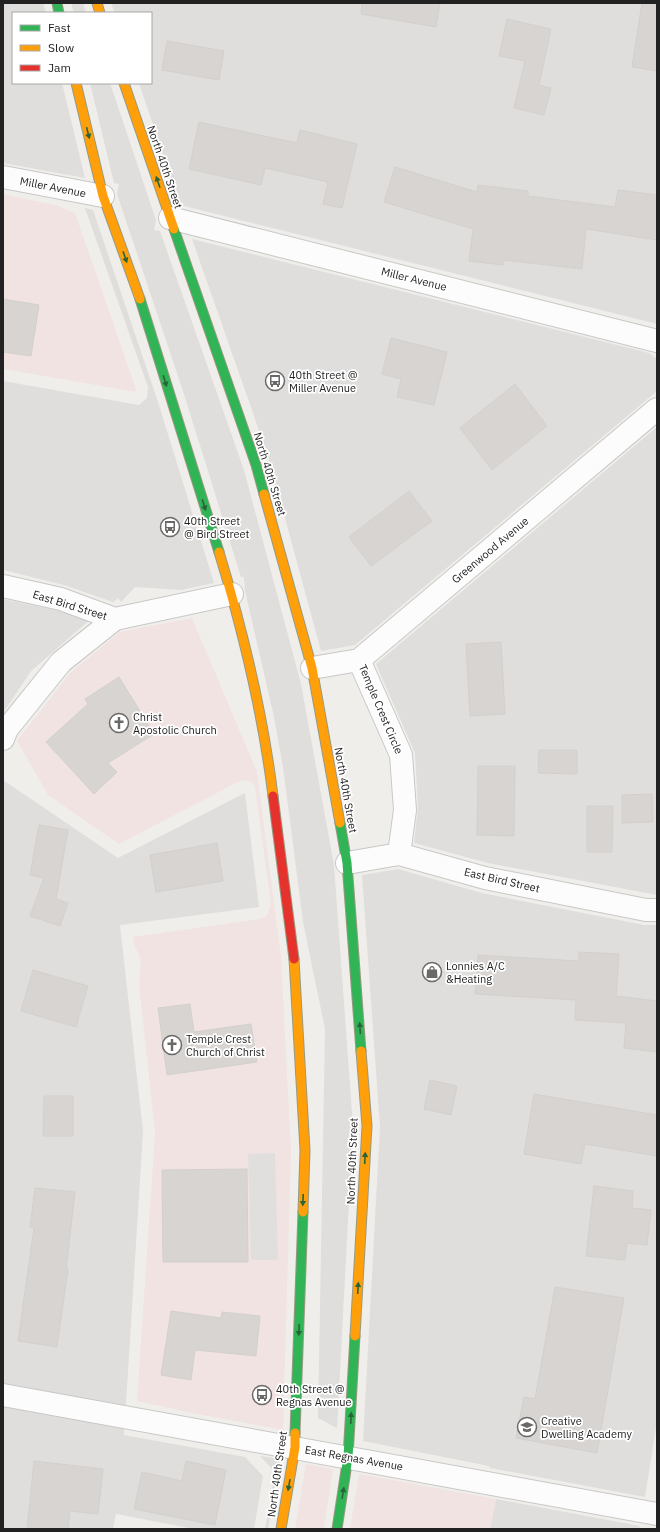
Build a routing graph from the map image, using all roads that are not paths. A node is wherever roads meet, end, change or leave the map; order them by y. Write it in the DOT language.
graph roads {
  1 [pos="76,84"];
  2 [pos="124,84"];
  3 [pos="3,177"];
  4 [pos="103,196"];
  5 [pos="170,218"];
  6 [pos="657,341"];
  7 [pos="657,410"];
  8 [pos="3,586"];
  9 [pos="232,594"];
  10 [pos="115,619"];
  11 [pos="359,660"];
  12 [pos="312,668"];
  13 [pos="3,738"];
  14 [pos="399,854"];
  15 [pos="347,863"];
  16 [pos="657,910"];
  17 [pos="3,1395"];
  18 [pos="295,1447"];
  19 [pos="348,1457"];
  20 [pos="656,1516"];
  21 [pos="282,1529"];
  22 [pos="337,1529"];
  1 -- 4 [label="main road, North 40th Street, one-way"];
  5 -- 2 [label="main road, North 40th Street, one-way"];
  3 -- 4 [label="street, Miller Avenue"];
  4 -- 9 [label="main road, North 40th Street, one-way"];
  5 -- 6 [label="street, Miller Avenue"];
  5 -- 12 [label="main road, North 40th Street"];
  7 -- 11 [label="street, Greenwood Avenue"];
  8 -- 10 [label="street, East Bird Street"];
  9 -- 10 [label="street, East Bird Street"];
  9 -- 18 [label="main road, North 40th Street, one-way"];
  10 -- 13 [label="street"];
  11 -- 12 [label="street"];
  11 -- 14 [label="street, Temple Crest Circle"];
  12 -- 15 [label="main road, North 40th Street"];
  14 -- 15 [label="street, East Bird Street"];
  14 -- 16 [label="street, East Bird Street"];
  19 -- 15 [label="main road, North 40th Street, one-way"];
  17 -- 18 [label="street, East Regnas Avenue"];
  18 -- 19 [label="street, East Regnas Avenue"];
  18 -- 21 [label="main road, North 40th Street, one-way"];
  19 -- 20 [label="street, East Regnas Avenue"];
  22 -- 19 [label="main road, North 40th Street, one-way"];
}
